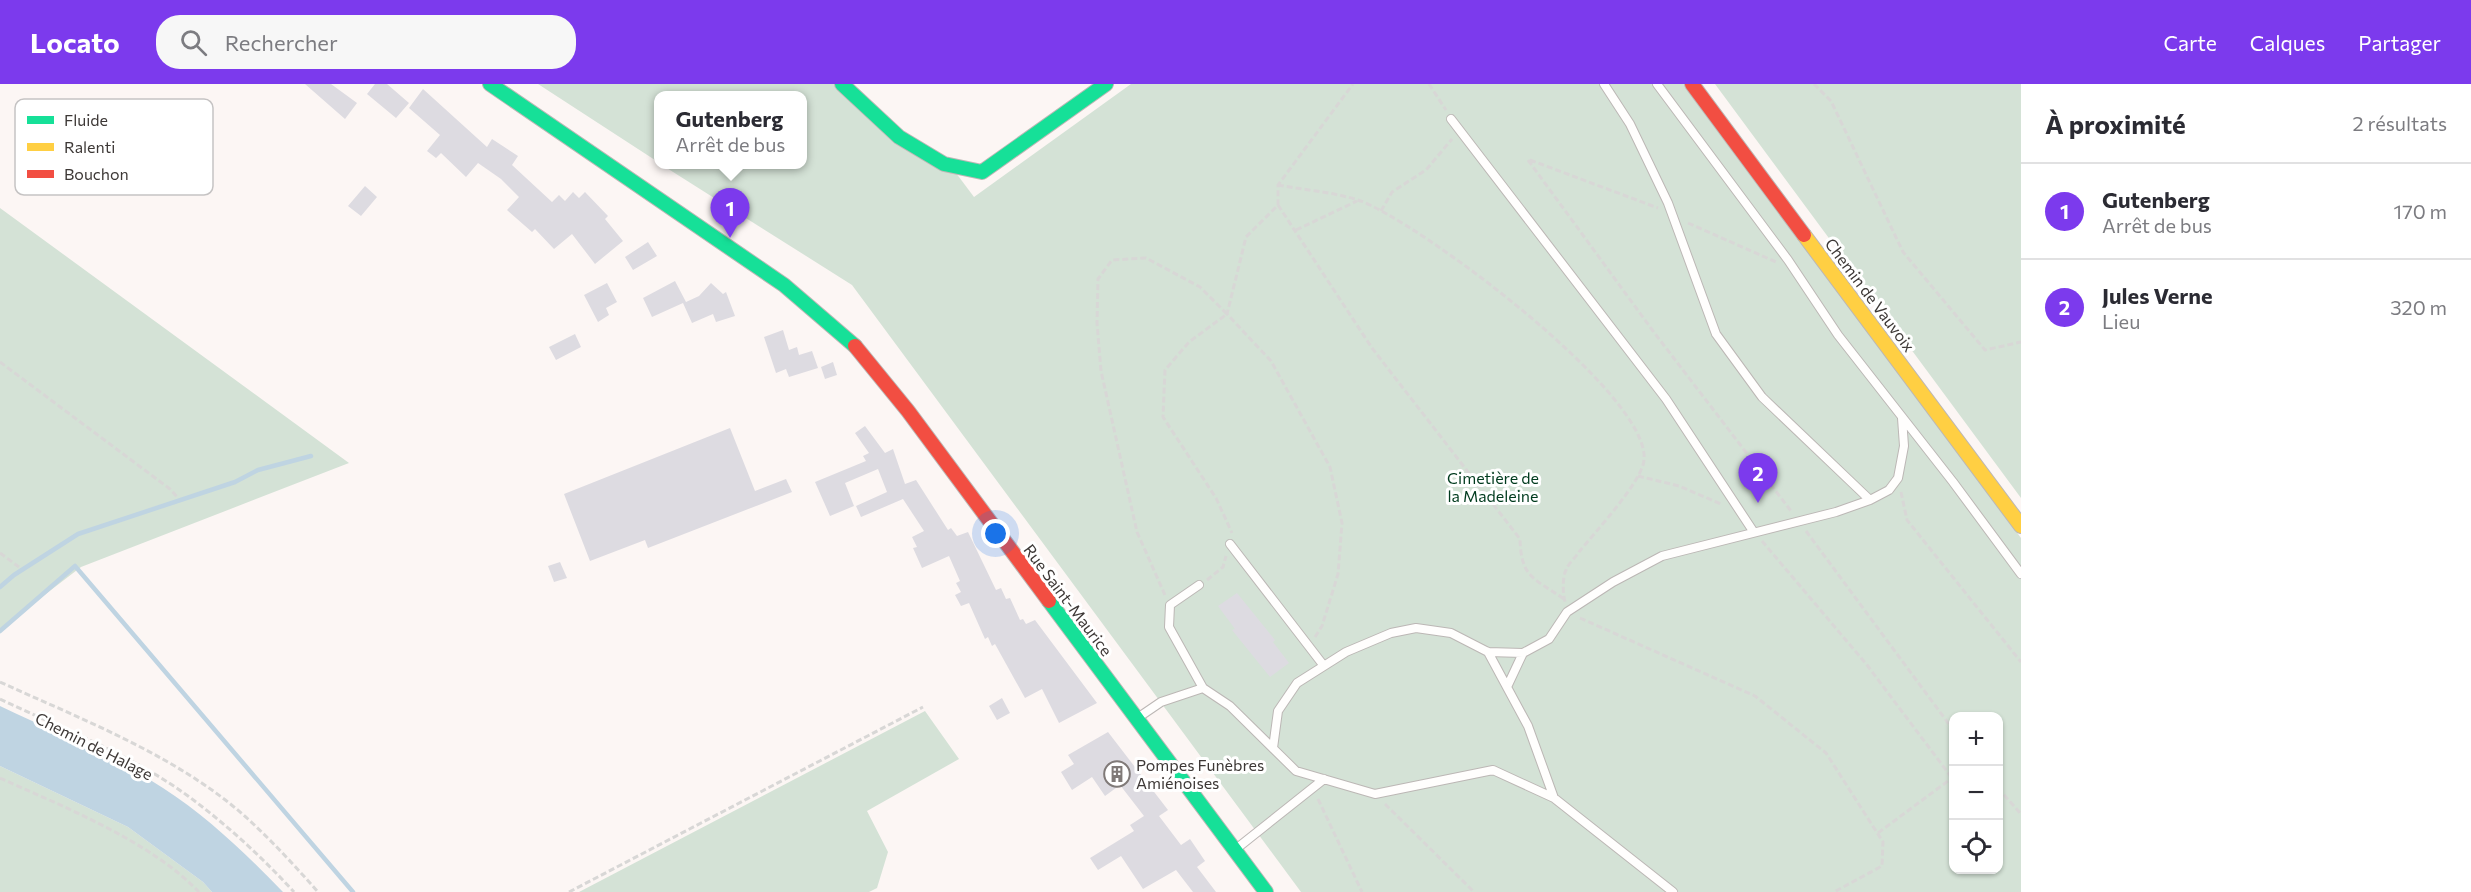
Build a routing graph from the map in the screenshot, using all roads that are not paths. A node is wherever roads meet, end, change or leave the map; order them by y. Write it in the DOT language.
graph roads {
  1 [pos="490,84"];
  2 [pos="842,84"];
  3 [pos="1106,84"];
  4 [pos="1604,84"];
  5 [pos="1657,84"];
  6 [pos="1692,84"];
  7 [pos="1451,118"];
  8 [pos="1902,418"];
  9 [pos="1870,500"];
  10 [pos="2021,526"];
  11 [pos="1753,531"];
  12 [pos="1230,544"];
  13 [pos="2021,574"];
  14 [pos="1199,585"];
  15 [pos="1488,652"];
  16 [pos="1523,653"];
  17 [pos="1324,666"];
  18 [pos="1507,687"];
  19 [pos="1203,688"];
  20 [pos="1136,719"];
  21 [pos="1273,748"];
  22 [pos="1324,779"];
  23 [pos="1554,798"];
  24 [pos="1234,850"];
  25 [pos="1266,892"];
  26 [pos="1673,892"];
  1 -- 20 [label="street, Rue Saint-Maurice"];
  2 -- 3 [label="street"];
  4 -- 9 [label="lane"];
  5 -- 8 [label="lane"];
  6 -- 10 [label="street, Chemin de Vauvoix"];
  7 -- 11 [label="lane"];
  8 -- 9 [label="lane"];
  8 -- 13 [label="lane"];
  9 -- 11 [label="lane"];
  11 -- 16 [label="lane"];
  12 -- 17 [label="lane"];
  14 -- 19 [label="lane"];
  15 -- 16 [label="lane"];
  15 -- 17 [label="lane"];
  15 -- 18 [label="lane"];
  16 -- 18 [label="lane"];
  17 -- 21 [label="lane"];
  18 -- 23 [label="lane"];
  19 -- 20 [label="lane"];
  19 -- 21 [label="lane"];
  20 -- 24 [label="street, Rue Saint-Maurice"];
  21 -- 22 [label="lane"];
  22 -- 23 [label="lane"];
  22 -- 24 [label="lane"];
  23 -- 26 [label="lane"];
  24 -- 25 [label="street, Rue Saint-Maurice"];
}
